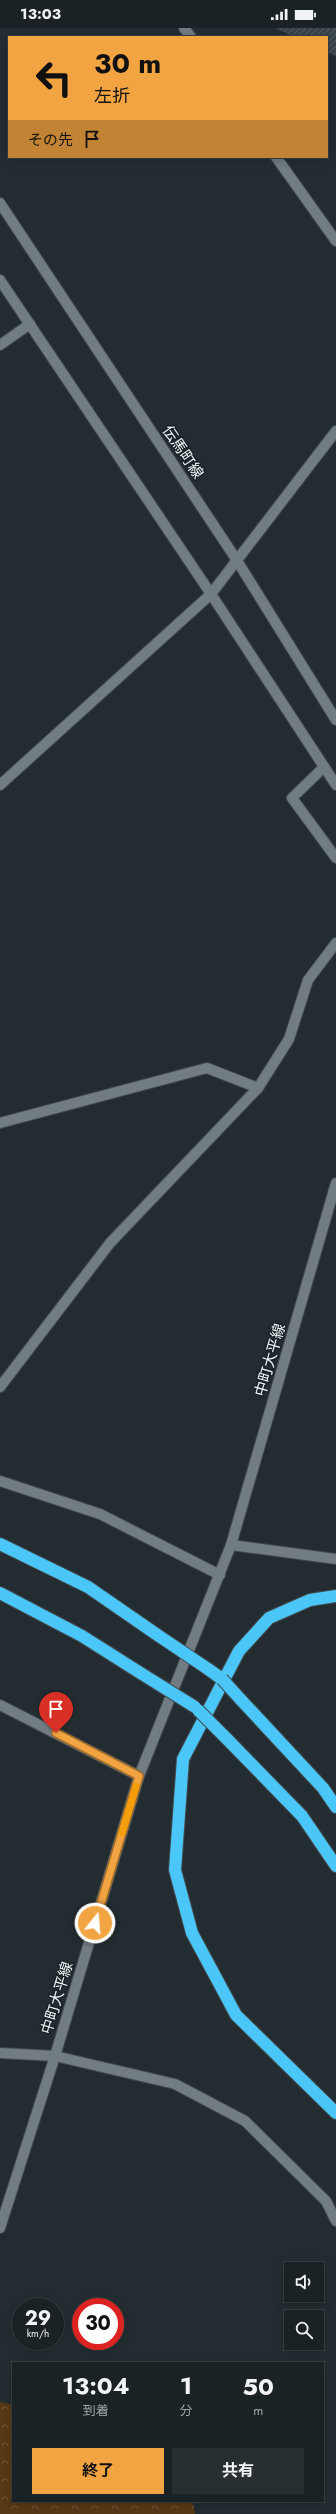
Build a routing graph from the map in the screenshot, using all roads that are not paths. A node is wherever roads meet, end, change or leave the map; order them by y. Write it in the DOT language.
graph roads {
  1 [pos="184,28"];
  2 [pos="190,36"];
  3 [pos="277,158"];
  4 [pos="0,203"];
  5 [pos="336,241"];
  6 [pos="0,280"];
  7 [pos="30,324"];
  8 [pos="0,344"];
  9 [pos="336,431"];
  10 [pos="236,559"];
  11 [pos="211,594"];
  12 [pos="336,720"];
  13 [pos="324,767"];
  14 [pos="0,785"];
  15 [pos="336,785"];
  16 [pos="336,858"];
  17 [pos="336,943"];
  18 [pos="258,1088"];
  19 [pos="0,1123"];
  20 [pos="336,1183"];
  21 [pos="0,1387"];
  22 [pos="0,1481"];
  23 [pos="0,1544"];
  24 [pos="231,1545"];
  25 [pos="336,1559"];
  26 [pos="220,1575"];
  27 [pos="0,1593"];
  28 [pos="336,1596"];
  29 [pos="0,1705"];
  30 [pos="139,1776"];
  31 [pos="336,1807"];
  32 [pos="336,1866"];
  33 [pos="0,2053"];
  34 [pos="55,2056"];
  35 [pos="336,2114"];
  36 [pos="336,2221"];
  37 [pos="0,2228"];
  1 -- 2 [label="street"];
  3 -- 5 [label="street"];
  4 -- 10 [label="street, 伝馬町線"];
  6 -- 7 [label="street"];
  7 -- 8 [label="street"];
  7 -- 11 [label="street"];
  9 -- 10 [label="street"];
  10 -- 11 [label="street"];
  10 -- 12 [label="street, 伝馬町線"];
  11 -- 13 [label="street"];
  11 -- 14 [label="street"];
  13 -- 15 [label="street"];
  13 -- 16 [label="street"];
  17 -- 18 [label="street"];
  18 -- 19 [label="street"];
  18 -- 21 [label="street"];
  20 -- 24 [label="street, 中町大平線"];
  22 -- 26 [label="street"];
  23 -- 31 [label="highway, bridge"];
  24 -- 25 [label="street"];
  24 -- 26 [label="street, 中町大平線"];
  26 -- 30 [label="street, 中町大平線"];
  27 -- 32 [label="highway, bridge"];
  28 -- 35 [label="highway"];
  29 -- 30 [label="street"];
  30 -- 34 [label="street, 中町大平線"];
  33 -- 34 [label="street"];
  34 -- 36 [label="street"];
  34 -- 37 [label="street, 中町大平線"];
}
